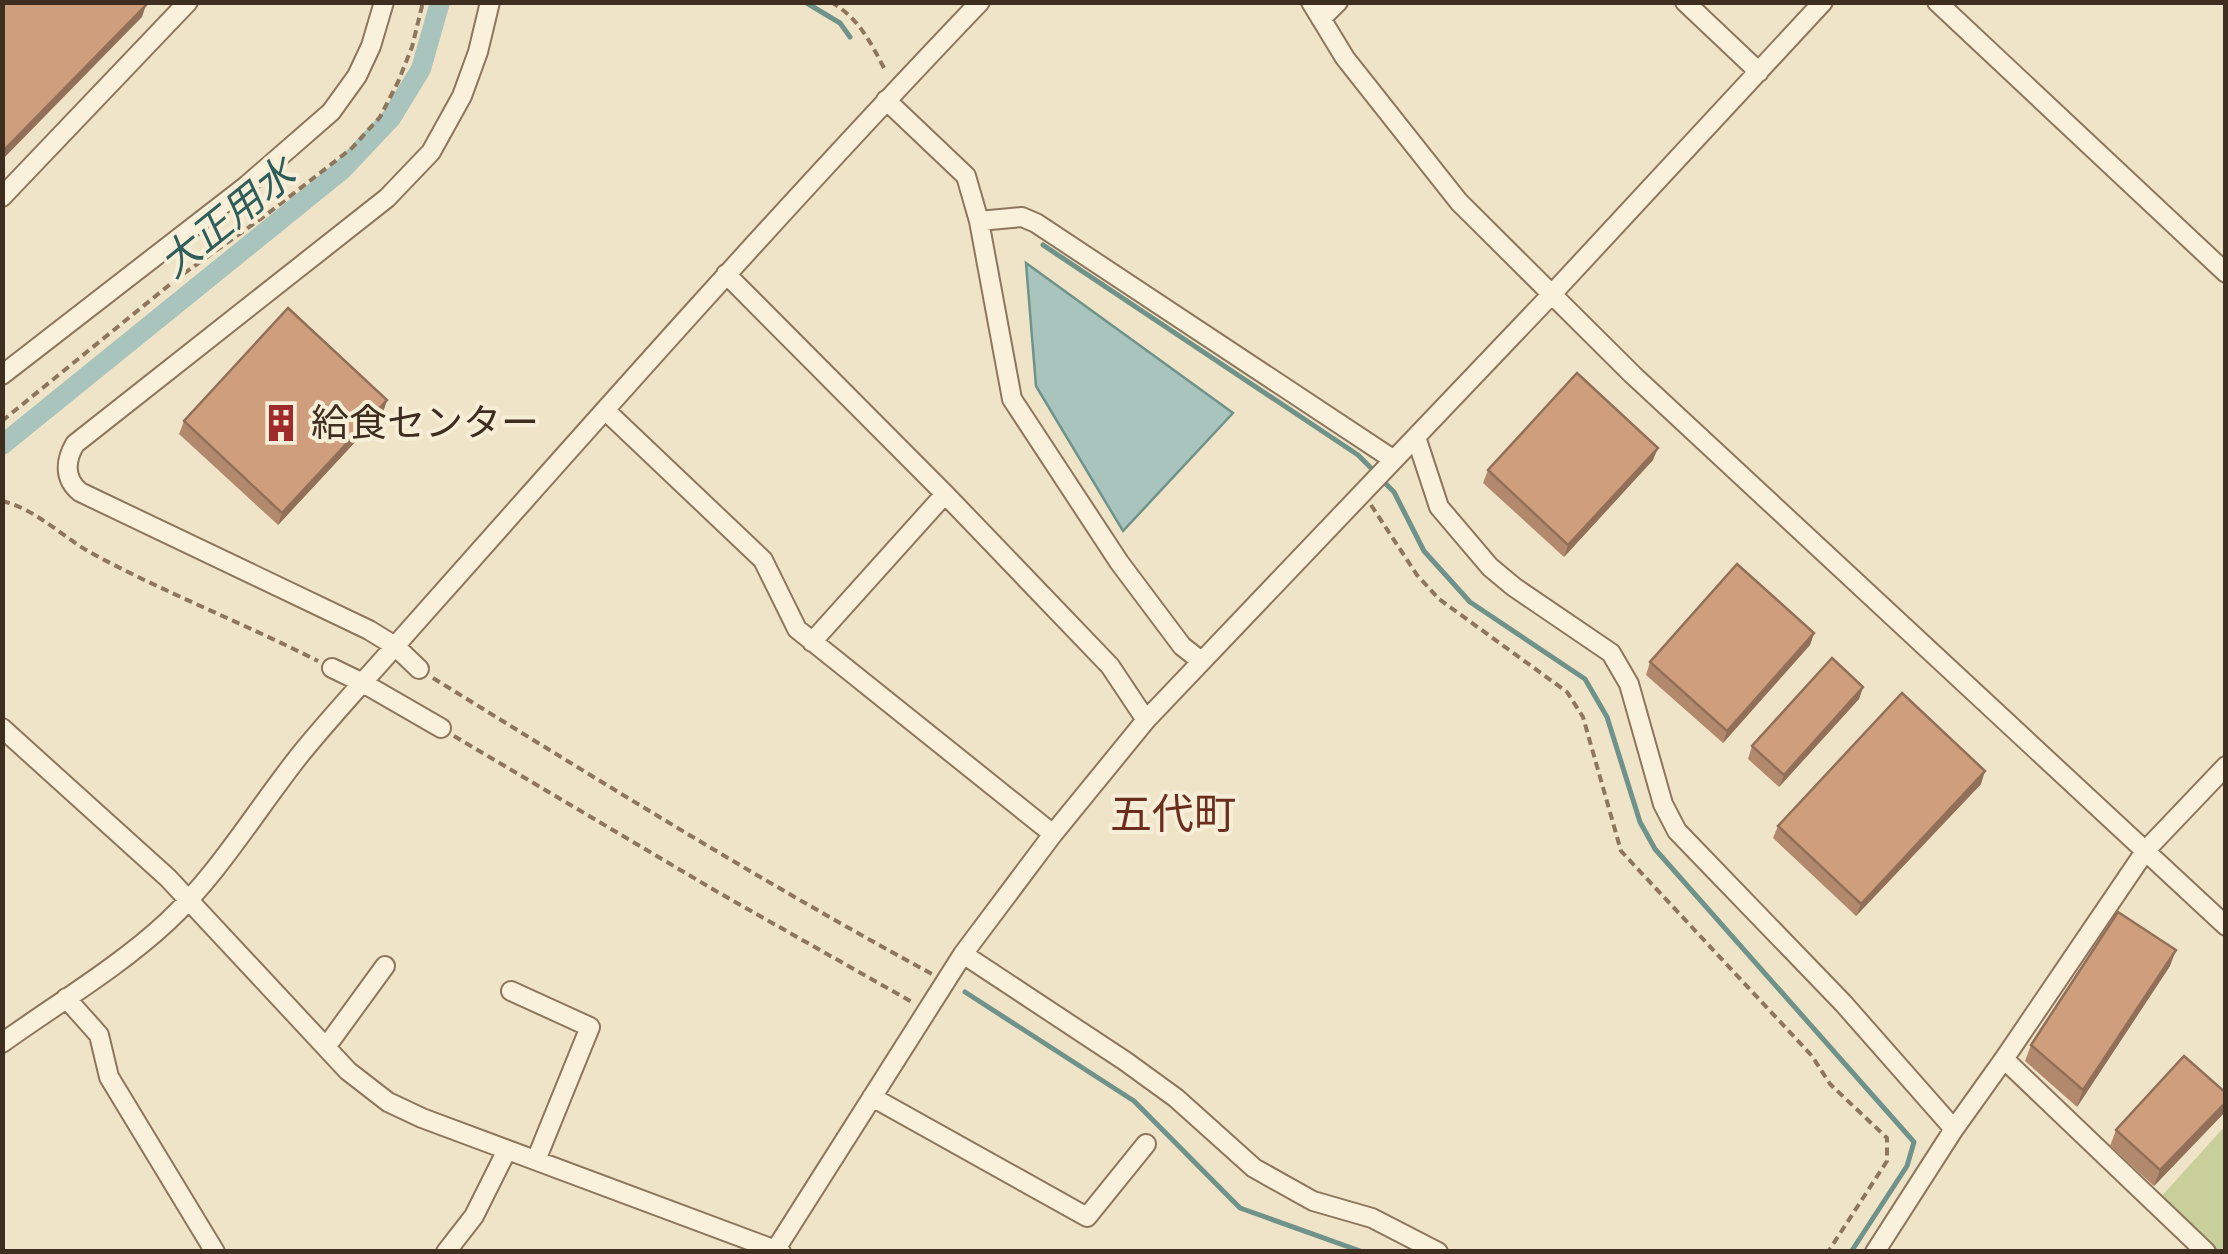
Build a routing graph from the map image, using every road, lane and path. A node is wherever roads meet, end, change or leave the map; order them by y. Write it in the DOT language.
graph roads {
  1 [pos="188,2"];
  2 [pos="384,2"];
  3 [pos="423,2"];
  4 [pos="490,2"];
  5 [pos="832,2"];
  6 [pos="980,2"];
  7 [pos="1310,2"];
  8 [pos="1338,2"];
  9 [pos="1685,2"];
  10 [pos="1823,2"];
  11 [pos="1937,2"];
  12 [pos="1321,19"];
  13 [pos="886,70"];
  14 [pos="1759,72"];
  15 [pos="886,100"];
  16 [pos="2,197"];
  17 [pos="979,221"];
  18 [pos="2226,273"];
  19 [pos="726,274"];
  20 [pos="1552,294"];
  21 [pos="2,375"];
  22 [pos="605,410"];
  23 [pos="2,421"];
  24 [pos="1416,437"];
  25 [pos="1394,460"];
  26 [pos="1362,493"];
  27 [pos="945,494"];
  28 [pos="2,500"];
  29 [pos="812,642"];
  30 [pos="395,646"];
  31 [pos="1201,661"];
  32 [pos="332,668"];
  33 [pos="419,668"];
  34 [pos="362,683"];
  35 [pos="1146,720"];
  36 [pos="2,728"];
  37 [pos="441,728"];
  38 [pos="2226,766"];
  39 [pos="1053,834"];
  40 [pos="2146,850"];
  41 [pos="190,899"];
  42 [pos="2226,926"];
  43 [pos="963,954"];
  44 [pos="385,966"];
  45 [pos="945,981"];
  46 [pos="511,990"];
  47 [pos="66,998"];
  48 [pos="927,1010"];
  49 [pos="2,1043"];
  50 [pos="326,1047"];
  51 [pos="2004,1060"];
  52 [pos="872,1097"];
  53 [pos="1954,1129"];
  54 [pos="1146,1144"];
  55 [pos="508,1150"];
  56 [pos="536,1160"];
  57 [pos="777,1251"];
  58 [pos="215,1252"];
  59 [pos="446,1252"];
  60 [pos="1438,1252"];
  61 [pos="1828,1252"];
  62 [pos="1875,1252"];
  63 [pos="2206,1252"];
  1 -- 16 [label="street"];
  2 -- 21 [label="street"];
  3 -- 23 [label="path"];
  4 -- 30 [label="street"];
  5 -- 13 [label="path"];
  6 -- 15 [label="street"];
  7 -- 12 [label="street"];
  8 -- 12 [label="street"];
  9 -- 14 [label="street"];
  10 -- 14 [label="street"];
  11 -- 18 [label="street"];
  12 -- 20 [label="street"];
  14 -- 20 [label="street"];
  15 -- 17 [label="street"];
  15 -- 19 [label="street"];
  17 -- 25 [label="street"];
  17 -- 31 [label="street"];
  19 -- 22 [label="street"];
  19 -- 27 [label="street"];
  20 -- 24 [label="street"];
  20 -- 40 [label="street"];
  22 -- 29 [label="street"];
  22 -- 30 [label="street"];
  24 -- 25 [label="street"];
  24 -- 53 [label="street"];
  25 -- 26 [label="street"];
  26 -- 31 [label="street"];
  26 -- 61 [label="path"];
  27 -- 29 [label="street"];
  27 -- 35 [label="street"];
  28 -- 32 [label="path"];
  29 -- 39 [label="street"];
  30 -- 33 [label="street"];
  30 -- 34 [label="street"];
  31 -- 35 [label="street"];
  32 -- 34 [label="street"];
  33 -- 45 [label="path"];
  34 -- 37 [label="street"];
  34 -- 41 [label="street"];
  35 -- 39 [label="street"];
  36 -- 41 [label="street"];
  37 -- 48 [label="path"];
  38 -- 40 [label="street"];
  39 -- 43 [label="street"];
  40 -- 42 [label="street"];
  40 -- 51 [label="street"];
  41 -- 47 [label="street"];
  41 -- 50 [label="street"];
  43 -- 45 [label="street"];
  43 -- 60 [label="street"];
  44 -- 50 [label="street"];
  45 -- 48 [label="street"];
  46 -- 56 [label="street"];
  47 -- 49 [label="street"];
  47 -- 58 [label="street"];
  48 -- 52 [label="street"];
  50 -- 55 [label="street"];
  51 -- 53 [label="street"];
  51 -- 63 [label="street"];
  52 -- 54 [label="street"];
  52 -- 57 [label="street"];
  53 -- 62 [label="street"];
  55 -- 56 [label="street"];
  55 -- 59 [label="street"];
  56 -- 57 [label="street"];
}
